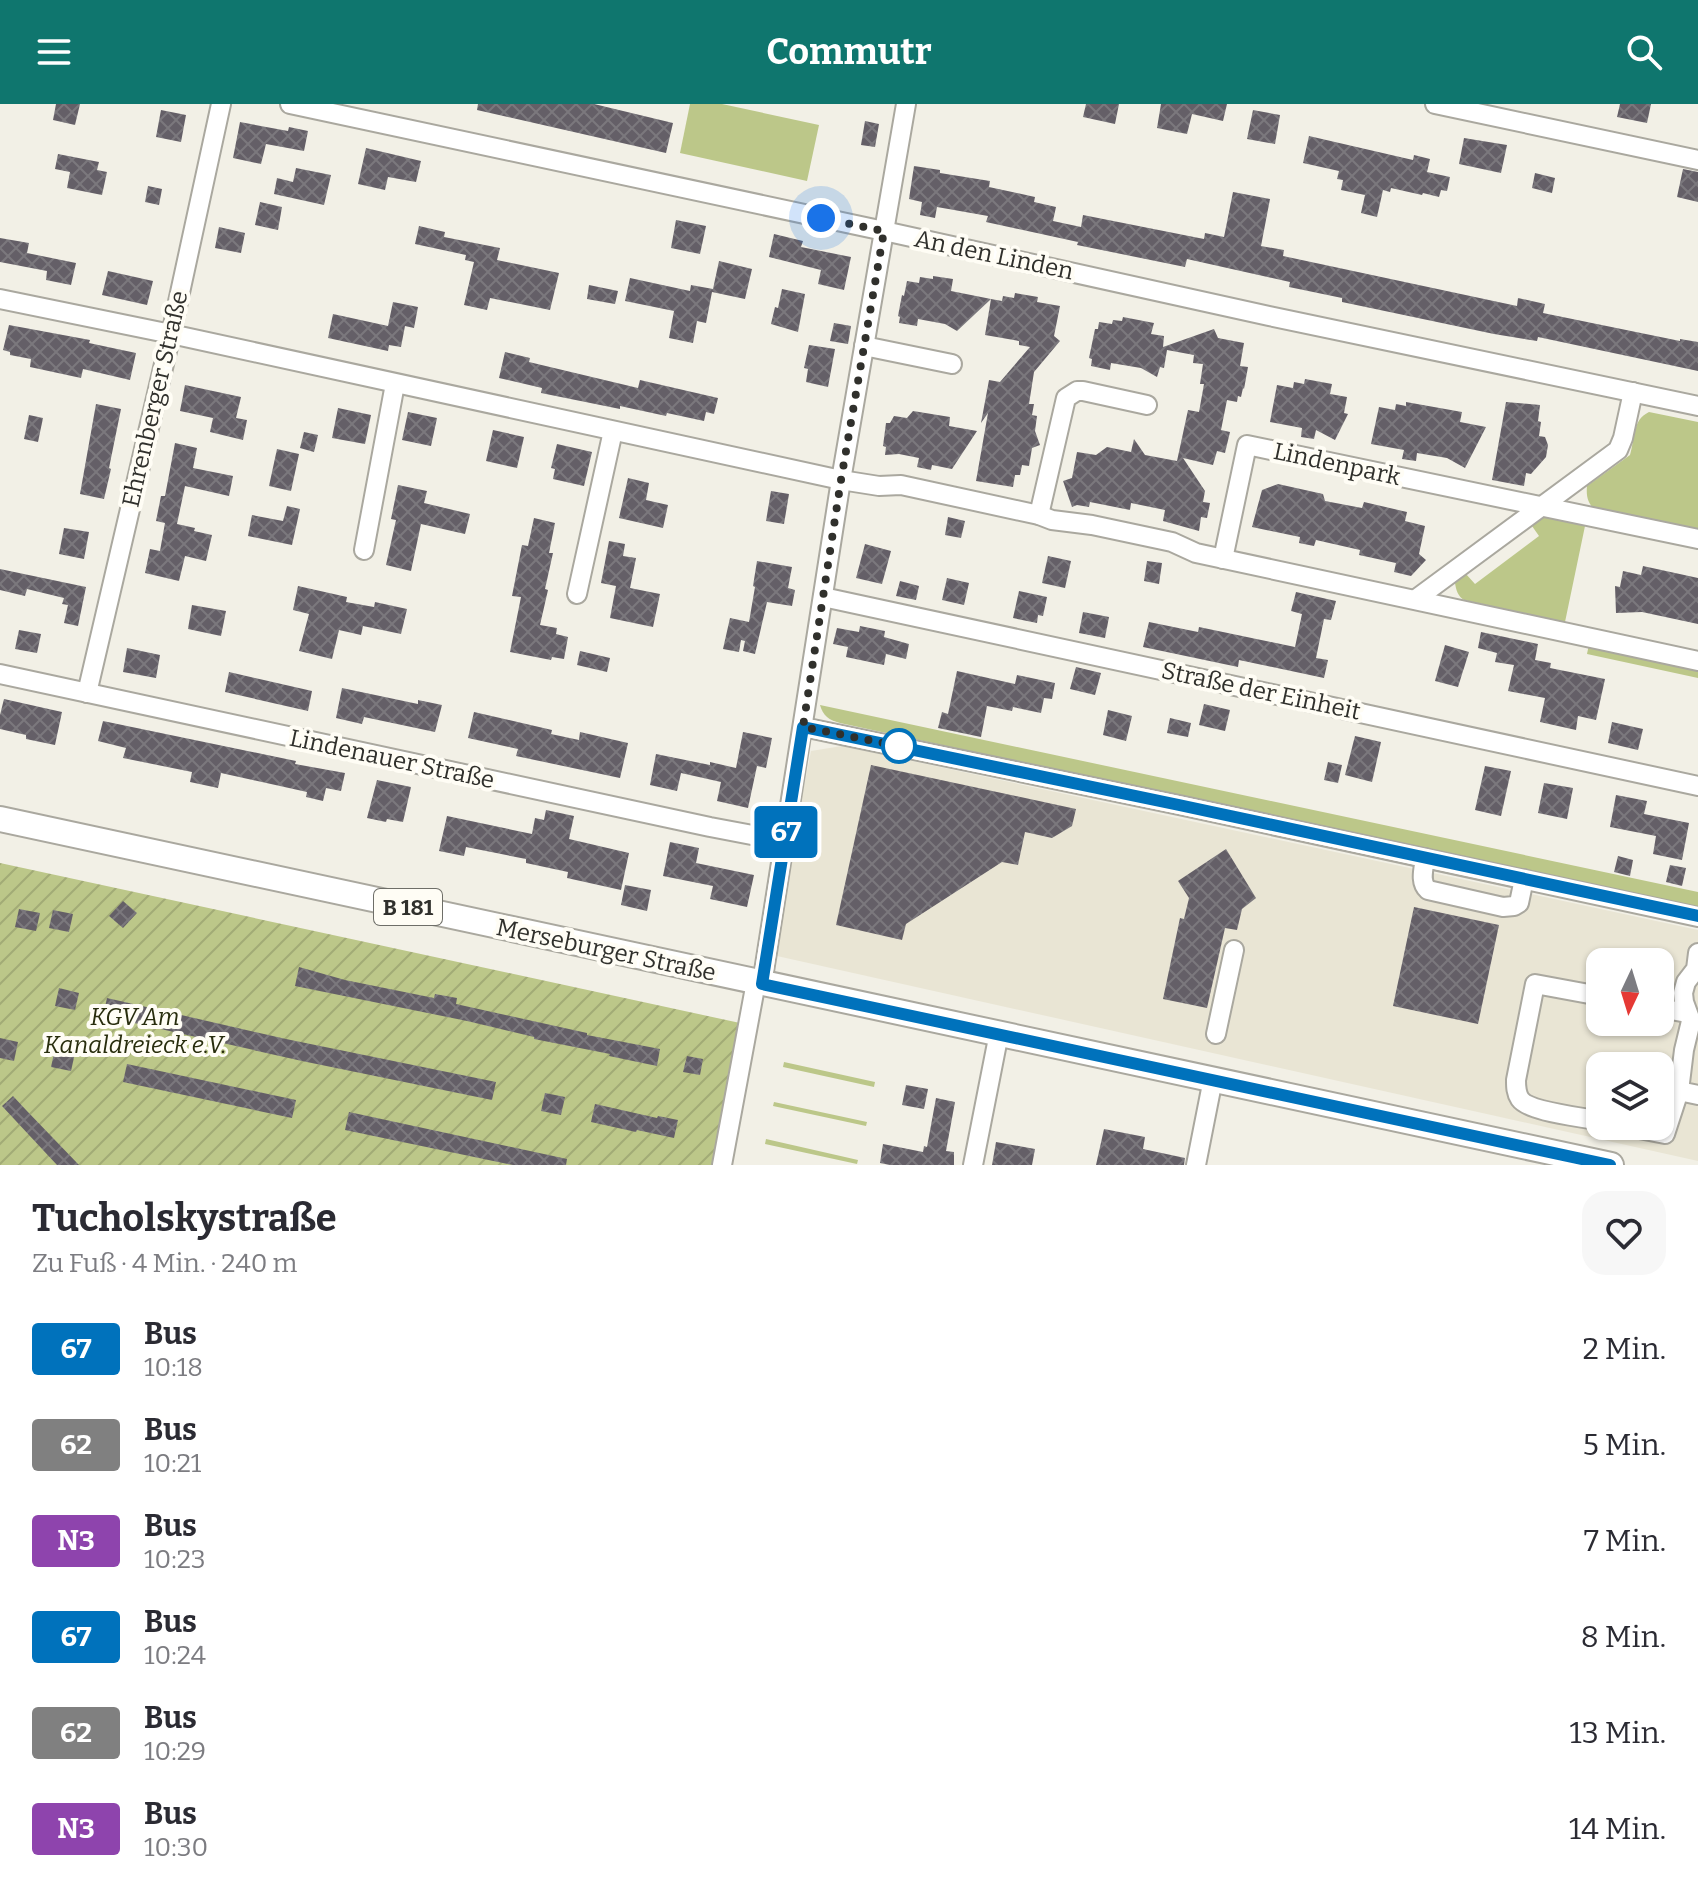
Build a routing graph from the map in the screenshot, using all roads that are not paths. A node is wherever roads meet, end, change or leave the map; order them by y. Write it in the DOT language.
graph roads {
  1 [pos="221,104"];
  2 [pos="290,104"];
  3 [pos="906,104"];
  4 [pos="1435,104"];
  5 [pos="1698,160"];
  6 [pos="884,231"];
  7 [pos="0,299"];
  8 [pos="171,334"];
  9 [pos="864,346"];
  10 [pos="952,364"];
  11 [pos="395,384"];
  12 [pos="1633,392"];
  13 [pos="1147,405"];
  14 [pos="1698,406"];
  15 [pos="613,431"];
  16 [pos="841,480"];
  17 [pos="1540,507"];
  18 [pos="1039,515"];
  19 [pos="1698,539"];
  20 [pos="364,550"];
  21 [pos="1223,559"];
  22 [pos="577,594"];
  23 [pos="823,597"];
  24 [pos="1416,599"];
  25 [pos="1698,661"];
  26 [pos="0,674"];
  27 [pos="87,693"];
  28 [pos="803,727"];
  29 [pos="1698,786"];
  30 [pos="0,819"];
  31 [pos="784,841"];
  32 [pos="1425,858"];
  33 [pos="1524,879"];
  34 [pos="1698,917"];
  35 [pos="1234,950"];
  36 [pos="1698,960"];
  37 [pos="759,983"];
  38 [pos="1586,993"];
  39 [pos="1674,1011"];
  40 [pos="1687,1013"];
  41 [pos="999,1033"];
  42 [pos="1216,1034"];
  43 [pos="1213,1079"];
  44 [pos="1679,1091"];
  45 [pos="1698,1095"];
  46 [pos="1674,1106"];
  47 [pos="1586,1118"];
  48 [pos="722,1165"];
  49 [pos="973,1165"];
  50 [pos="1196,1165"];
  51 [pos="1611,1165"];
  1 -- 8 [label="street, Ehrenberger Straße"];
  2 -- 6 [label="street, An den Linden"];
  3 -- 6 [label="street"];
  4 -- 5 [label="street"];
  6 -- 9 [label="street"];
  6 -- 12 [label="street, An den Linden"];
  7 -- 8 [label="street"];
  8 -- 11 [label="street"];
  8 -- 27 [label="street, Ehrenberger Straße"];
  9 -- 10 [label="street"];
  9 -- 16 [label="street"];
  11 -- 15 [label="street"];
  11 -- 20 [label="street"];
  12 -- 14 [label="street, An den Linden"];
  12 -- 17 [label="street"];
  13 -- 18 [label="street"];
  15 -- 16 [label="street"];
  15 -- 22 [label="street"];
  16 -- 18 [label="street"];
  16 -- 23 [label="street"];
  17 -- 19 [label="street, Lindenpark"];
  17 -- 21 [label="street, Lindenpark"];
  17 -- 24 [label="street"];
  18 -- 21 [label="street"];
  21 -- 24 [label="street"];
  23 -- 28 [label="street"];
  23 -- 29 [label="street, Straße der Einheit"];
  24 -- 25 [label="street"];
  26 -- 27 [label="street, Lindenauer Straße"];
  27 -- 31 [label="street, Lindenauer Straße"];
  28 -- 31 [label="street"];
  28 -- 32 [label="street"];
  30 -- 37 [label="main road, Merseburger Straße / B 181"];
  31 -- 37 [label="street"];
  32 -- 33 [label="street"];
  32 -- 33 [label="street"];
  33 -- 34 [label="street"];
  35 -- 42 [label="street"];
  36 -- 40 [label="street"];
  37 -- 41 [label="main road, Merseburger Straße / B 181"];
  37 -- 48 [label="street"];
  38 -- 47 [label="street"];
  39 -- 40 [label="street"];
  40 -- 44 [label="street"];
  41 -- 43 [label="main road, Merseburger Straße / B 181"];
  41 -- 49 [label="street"];
  43 -- 50 [label="street"];
  43 -- 51 [label="main road, Merseburger Straße / B 181"];
  44 -- 45 [label="street"];
  44 -- 46 [label="street"];
}
